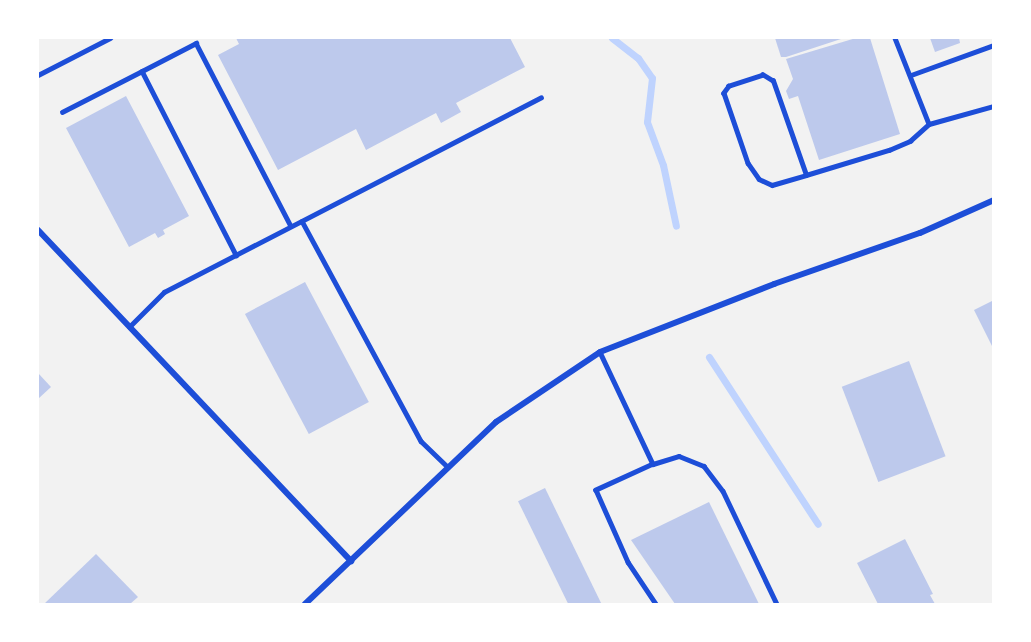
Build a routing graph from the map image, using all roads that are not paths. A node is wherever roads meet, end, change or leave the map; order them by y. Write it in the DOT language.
graph roads {
  1 [pos="110,38"];
  2 [pos="895,38"];
  3 [pos="993,45"];
  4 [pos="142,71"];
  5 [pos="38,75"];
  6 [pos="911,75"];
  7 [pos="541,97"];
  8 [pos="993,106"];
  9 [pos="62,112"];
  10 [pos="929,124"];
  11 [pos="806,175"];
  12 [pos="993,200"];
  13 [pos="302,221"];
  14 [pos="291,226"];
  15 [pos="38,231"];
  16 [pos="236,255"];
  17 [pos="129,327"];
  18 [pos="600,352"];
  19 [pos="653,464"];
  20 [pos="448,466"];
  21 [pos="351,561"];
  22 [pos="306,604"];
  23 [pos="656,604"];
  24 [pos="777,604"];
  1 -- 5 [label="lane"];
  2 -- 6 [label="lane"];
  3 -- 6 [label="lane"];
  4 -- 9 [label="lane"];
  4 -- 14 [label="lane"];
  4 -- 16 [label="lane"];
  6 -- 10 [label="lane"];
  7 -- 13 [label="lane"];
  8 -- 10 [label="lane"];
  10 -- 11 [label="lane"];
  11 -- 11 [label="lane"];
  12 -- 18 [label="street"];
  13 -- 14 [label="lane"];
  13 -- 20 [label="lane"];
  14 -- 16 [label="lane"];
  15 -- 17 [label="street"];
  16 -- 17 [label="lane"];
  17 -- 21 [label="street"];
  18 -- 19 [label="lane"];
  18 -- 20 [label="street"];
  19 -- 23 [label="lane"];
  19 -- 24 [label="lane"];
  20 -- 21 [label="street"];
  21 -- 22 [label="street"];
}
